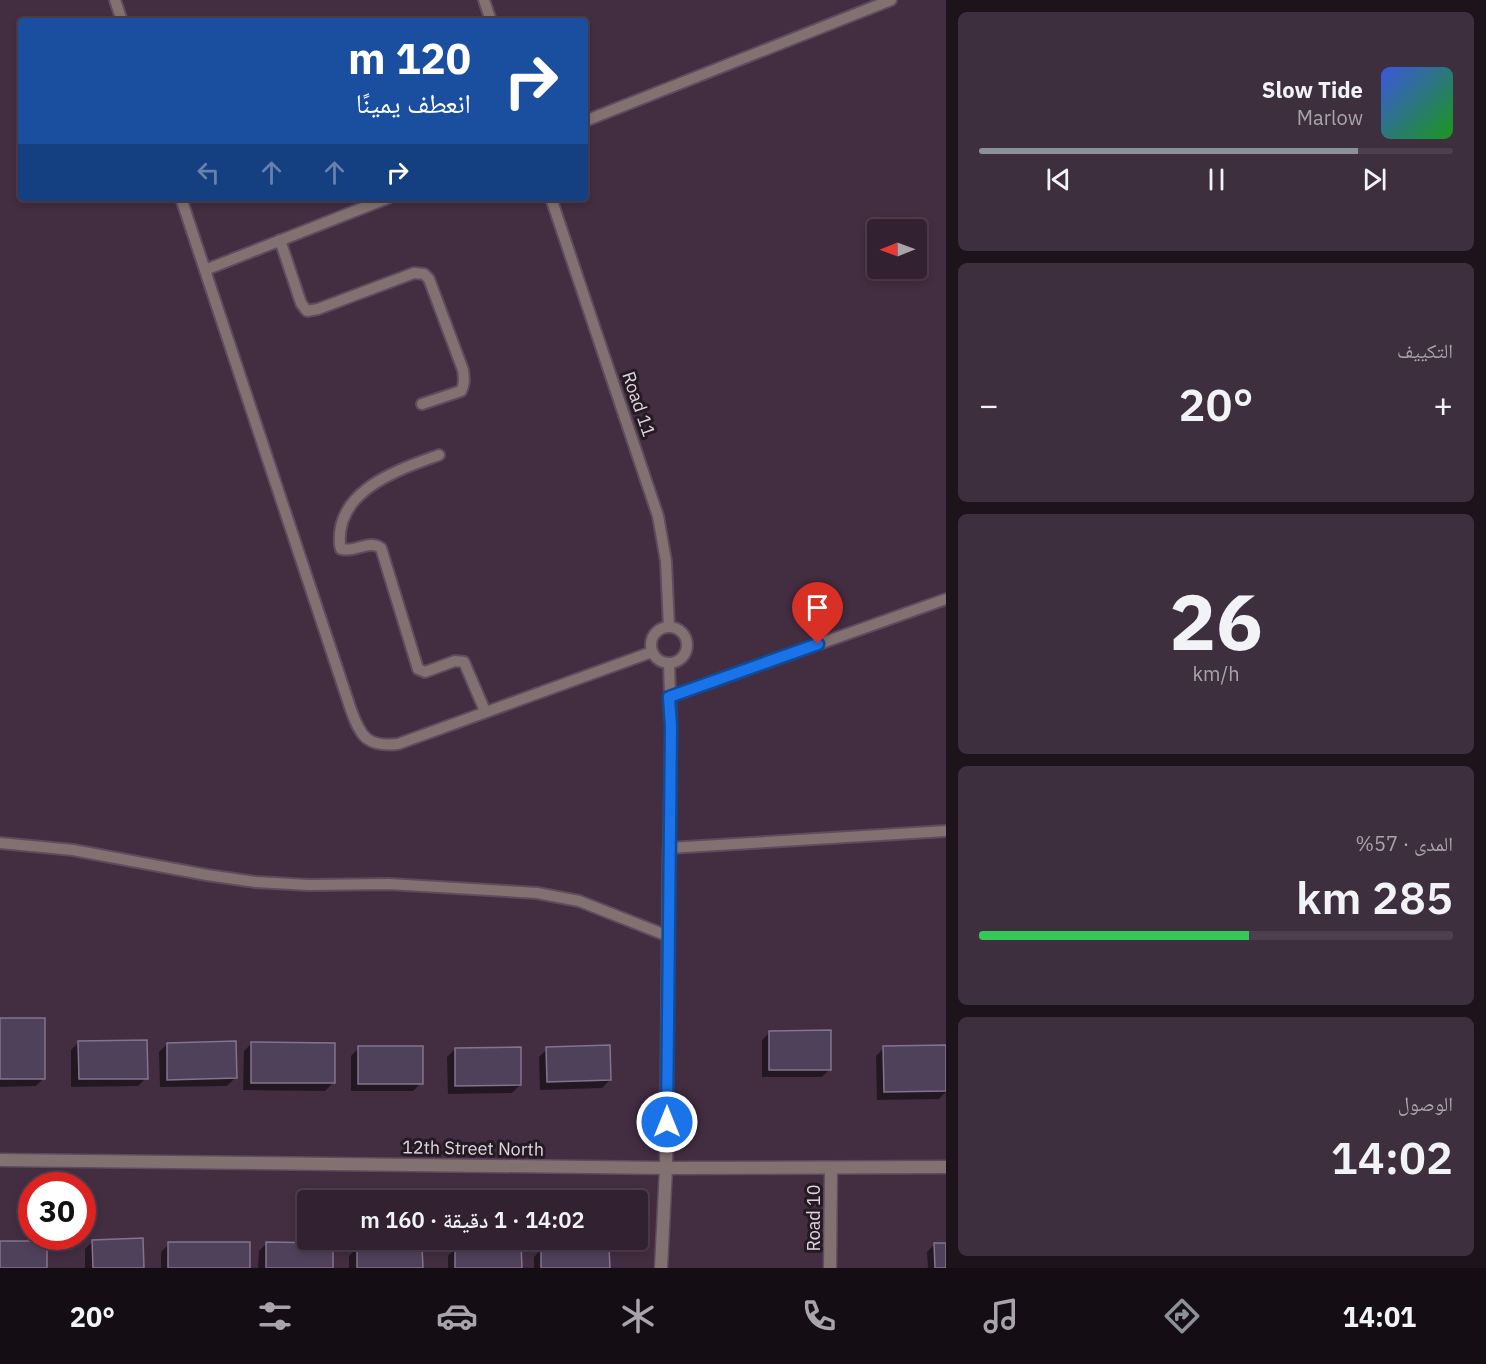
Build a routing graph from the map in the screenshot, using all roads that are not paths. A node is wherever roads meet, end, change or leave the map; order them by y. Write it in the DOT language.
graph roads {
  1 [pos="115,0"];
  2 [pos="484,0"];
  3 [pos="891,0"];
  4 [pos="121,18"];
  5 [pos="490,18"];
  6 [pos="588,120"];
  7 [pos="182,201"];
  8 [pos="380,201"];
  9 [pos="552,201"];
  10 [pos="280,240"];
  11 [pos="205,270"];
  12 [pos="422,404"];
  13 [pos="439,455"];
  14 [pos="946,599"];
  15 [pos="669,627"];
  16 [pos="652,652"];
  17 [pos="669,663"];
  18 [pos="669,697"];
  19 [pos="485,711"];
  20 [pos="946,831"];
  21 [pos="0,843"];
  22 [pos="669,848"];
  23 [pos="668,936"];
  24 [pos="0,1160"];
  25 [pos="946,1167"];
  26 [pos="666,1168"];
  27 [pos="831,1168"];
  28 [pos="662,1268"];
  29 [pos="830,1268"];
  1 -- 4 [label="lane"];
  2 -- 5 [label="lane"];
  3 -- 6 [label="lane"];
  7 -- 11 [label="lane"];
  8 -- 10 [label="lane"];
  9 -- 15 [label="lane, Road 11"];
  10 -- 11 [label="lane"];
  10 -- 12 [label="lane"];
  11 -- 19 [label="lane"];
  13 -- 19 [label="lane"];
  14 -- 18 [label="lane"];
  15 -- 16 [label="lane"];
  15 -- 17 [label="lane"];
  16 -- 17 [label="lane"];
  16 -- 19 [label="lane"];
  17 -- 18 [label="lane"];
  18 -- 22 [label="lane"];
  20 -- 22 [label="lane"];
  21 -- 23 [label="lane"];
  22 -- 23 [label="street"];
  23 -- 26 [label="street"];
  24 -- 26 [label="street, 12th Street North"];
  25 -- 27 [label="street, 12th Street North"];
  26 -- 27 [label="street, 12th Street North"];
  26 -- 28 [label="street"];
  27 -- 29 [label="street, Road 10"];
}
